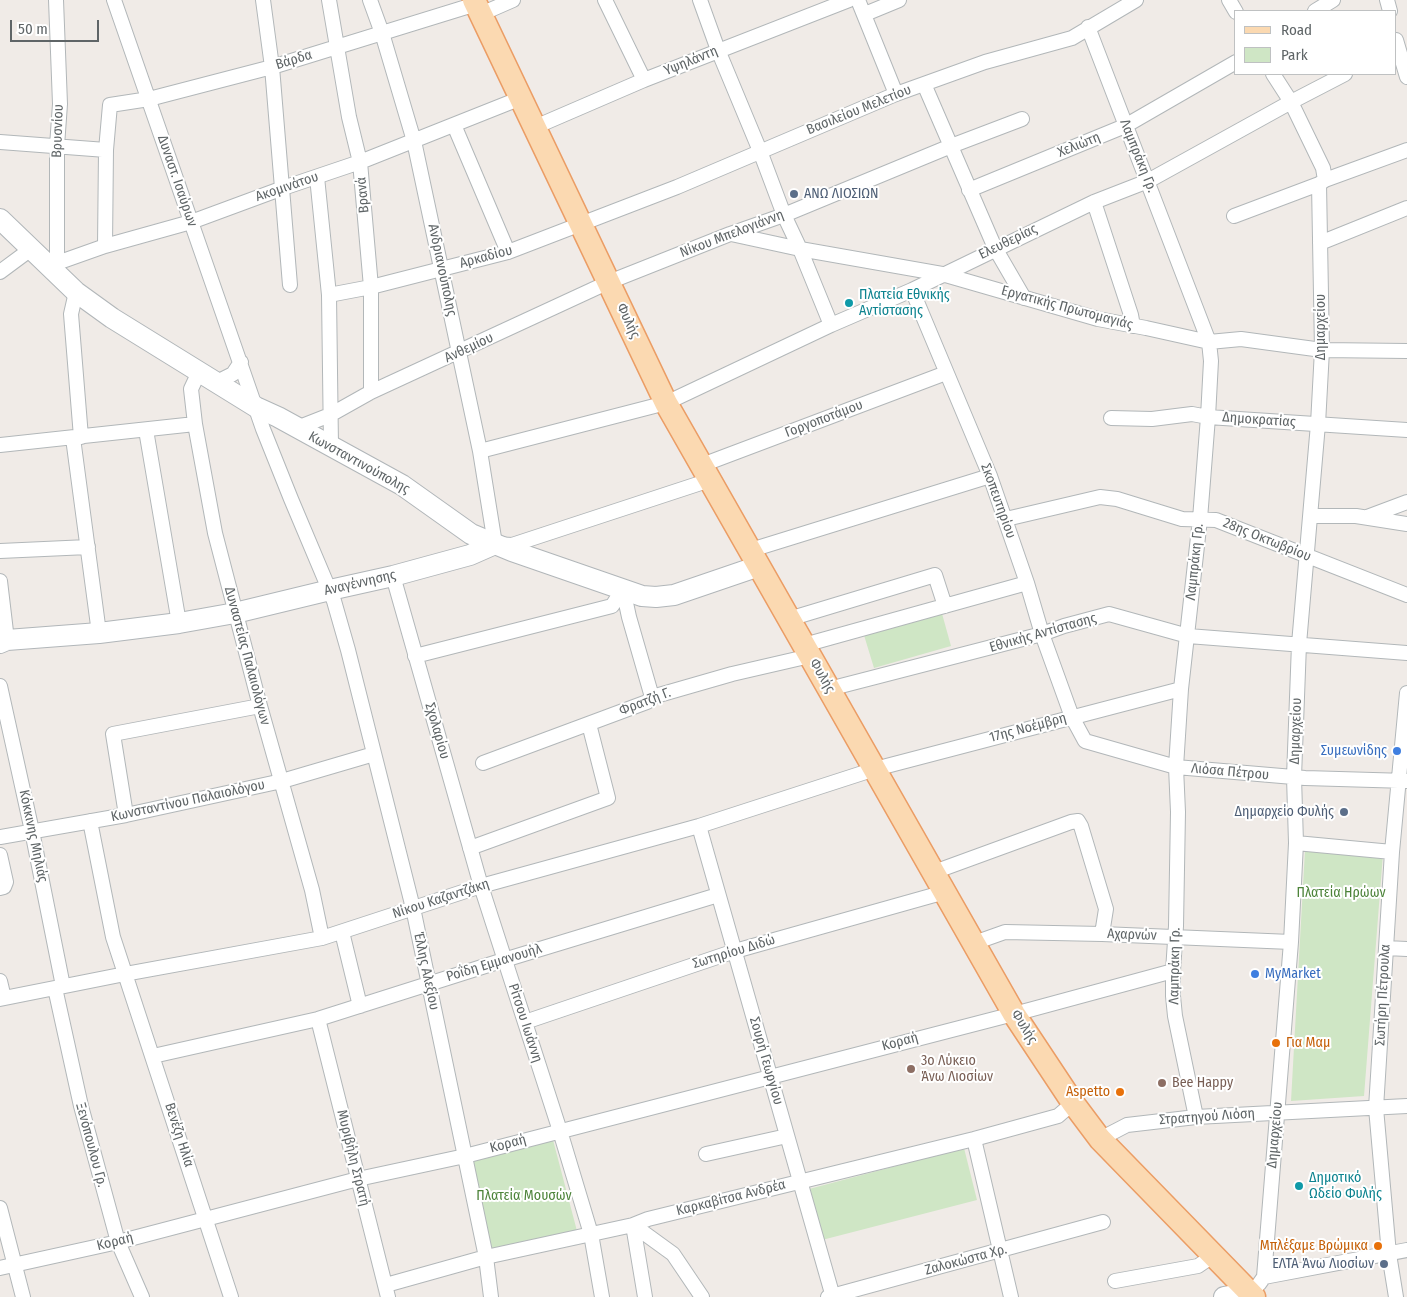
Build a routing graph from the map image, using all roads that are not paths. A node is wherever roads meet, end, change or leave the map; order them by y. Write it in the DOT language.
graph roads {
  1 [pos="56,0"];
  2 [pos="114,0"];
  3 [pos="262,0"];
  4 [pos="329,0"];
  5 [pos="370,0"];
  6 [pos="513,0"];
  7 [pos="605,0"];
  8 [pos="700,0"];
  9 [pos="849,0"];
  10 [pos="858,0"];
  11 [pos="899,0"];
  12 [pos="1136,0"];
  13 [pos="1332,0"];
  14 [pos="477,6"];
  15 [pos="1317,10"];
  16 [pos="865,14"];
  17 [pos="1088,27"];
  18 [pos="382,32"];
  19 [pos="1399,44"];
  20 [pos="337,47"];
  21 [pos="718,50"];
  22 [pos="1234,63"];
  23 [pos="272,67"];
  24 [pos="1274,75"];
  25 [pos="1343,75"];
  26 [pos="1407,77"];
  27 [pos="644,80"];
  28 [pos="924,84"];
  29 [pos="896,94"];
  30 [pos="521,98"];
  31 [pos="149,99"];
  32 [pos="1291,102"];
  33 [pos="1022,119"];
  34 [pos="454,125"];
  35 [pos="1126,126"];
  36 [pos="535,127"];
  37 [pos="414,141"];
  38 [pos="0,142"];
  39 [pos="58,146"];
  40 [pos="951,146"];
  41 [pos="106,150"];
  42 [pos="1407,150"];
  43 [pos="760,151"];
  44 [pos="360,162"];
  45 [pos="317,177"];
  46 [pos="1148,181"];
  47 [pos="1322,182"];
  48 [pos="283,188"];
  49 [pos="969,190"];
  50 [pos="1094,202"];
  51 [pos="1407,208"];
  52 [pos="784,215"];
  53 [pos="1234,216"];
  54 [pos="0,220"];
  55 [pos="191,222"];
  56 [pos="582,225"];
  57 [pos="730,234"];
  58 [pos="1320,243"];
  59 [pos="105,246"];
  60 [pos="996,248"];
  61 [pos="31,249"];
  62 [pos="800,249"];
  63 [pos="508,252"];
  64 [pos="55,266"];
  65 [pos="442,268"];
  66 [pos="0,272"];
  67 [pos="942,274"];
  68 [pos="609,282"];
  69 [pos="290,285"];
  70 [pos="371,287"];
  71 [pos="912,290"];
  72 [pos="76,292"];
  73 [pos="329,295"];
  74 [pos="1024,298"];
  75 [pos="831,325"];
  76 [pos="1133,326"];
  77 [pos="1210,342"];
  78 [pos="1322,350"];
  79 [pos="1407,352"];
  80 [pos="459,353"];
  81 [pos="241,362"];
  82 [pos="199,372"];
  83 [pos="946,373"];
  84 [pos="217,382"];
  85 [pos="372,392"];
  86 [pos="666,403"];
  87 [pos="256,407"];
  88 [pos="330,415"];
  89 [pos="1208,417"];
  90 [pos="1111,418"];
  91 [pos="195,424"];
  92 [pos="1318,424"];
  93 [pos="297,428"];
  94 [pos="146,430"];
  95 [pos="1407,430"];
  96 [pos="77,437"];
  97 [pos="0,445"];
  98 [pos="331,446"];
  99 [pos="480,451"];
  100 [pos="706,472"];
  101 [pos="990,476"];
  102 [pos="1407,502"];
  103 [pos="1311,516"];
  104 [pos="1366,518"];
  105 [pos="1006,519"];
  106 [pos="1200,519"];
  107 [pos="1407,524"];
  108 [pos="496,544"];
  109 [pos="88,547"];
  110 [pos="533,548"];
  111 [pos="0,551"];
  112 [pos="1306,557"];
  113 [pos="755,558"];
  114 [pos="393,576"];
  115 [pos="0,581"];
  116 [pos="1027,583"];
  117 [pos="623,589"];
  118 [pos="330,590"];
  119 [pos="1407,594"];
  120 [pos="945,606"];
  121 [pos="235,613"];
  122 [pos="790,619"];
  123 [pos="179,624"];
  124 [pos="98,633"];
  125 [pos="1042,634"];
  126 [pos="1188,636"];
  127 [pos="3,642"];
  128 [pos="1299,644"];
  129 [pos="807,650"];
  130 [pos="1407,653"];
  131 [pos="415,656"];
  132 [pos="0,686"];
  133 [pos="1181,688"];
  134 [pos="829,689"];
  135 [pos="1407,693"];
  136 [pos="652,697"];
  137 [pos="260,706"];
  138 [pos="1072,717"];
  139 [pos="589,724"];
  140 [pos="374,754"];
  141 [pos="483,763"];
  142 [pos="1176,767"];
  143 [pos="875,769"];
  144 [pos="1294,777"];
  145 [pos="282,781"];
  146 [pos="1403,781"];
  147 [pos="126,815"];
  148 [pos="90,821"];
  149 [pos="699,826"];
  150 [pos="32,831"];
  151 [pos="0,837"];
  152 [pos="1296,843"];
  153 [pos="470,848"];
  154 [pos="1392,852"];
  155 [pos="0,855"];
  156 [pos="934,872"];
  157 [pos="481,886"];
  158 [pos="3,887"];
  159 [pos="945,892"];
  160 [pos="718,895"];
  161 [pos="413,908"];
  162 [pos="342,932"];
  163 [pos="1102,934"];
  164 [pos="1175,936"];
  165 [pos="322,938"];
  166 [pos="1291,942"];
  167 [pos="974,943"];
  168 [pos="1386,948"];
  169 [pos="1407,949"];
  170 [pos="735,951"];
  171 [pos="504,960"];
  172 [pos="1173,970"];
  173 [pos="125,974"];
  174 [pos="0,981"];
  175 [pos="429,984"];
  176 [pos="59,987"];
  177 [pos="2,998"];
  178 [pos="360,1006"];
  179 [pos="1014,1014"];
  180 [pos="318,1019"];
  181 [pos="526,1022"];
  182 [pos="153,1056"];
  183 [pos="771,1077"];
  184 [pos="1073,1103"];
  185 [pos="1407,1106"];
  186 [pos="1376,1108"];
  187 [pos="1277,1112"];
  188 [pos="1196,1117"];
  189 [pos="560,1131"];
  190 [pos="787,1136"];
  191 [pos="974,1139"];
  192 [pos="1100,1139"];
  193 [pos="706,1154"];
  194 [pos="464,1156"];
  195 [pos="358,1179"];
  196 [pos="801,1181"];
  197 [pos="0,1208"];
  198 [pos="206,1219"];
  199 [pos="1103,1222"];
  200 [pos="633,1225"];
  201 [pos="591,1234"];
  202 [pos="118,1242"];
  203 [pos="1407,1250"];
  204 [pos="999,1251"];
  205 [pos="1388,1254"];
  206 [pos="1214,1255"];
  207 [pos="486,1257"];
  208 [pos="7,1267"];
  209 [pos="1115,1281"];
  210 [pos="387,1291"];
  211 [pos="1253,1291"];
  212 [pos="23,1297"];
  213 [pos="142,1297"];
  214 [pos="231,1297"];
  215 [pos="491,1297"];
  216 [pos="602,1297"];
  217 [pos="645,1297"];
  218 [pos="702,1297"];
  219 [pos="832,1297"];
  220 [pos="1011,1297"];
  221 [pos="1224,1297"];
  222 [pos="1396,1297"];
  1 -- 39 [label="street, Βρυσνίου"];
  2 -- 31 [label="street, Δυναστ. Ισαύρων"];
  3 -- 23 [label="street"];
  4 -- 20 [label="street, Βρανά"];
  5 -- 18 [label="street, Ανδριανούπολης"];
  6 -- 14 [label="street, Βάρδα"];
  7 -- 27 [label="street"];
  8 -- 21 [label="street"];
  9 -- 21 [label="street, Υψηλάντη"];
  10 -- 16 [label="street"];
  11 -- 16 [label="street"];
  12 -- 17 [label="street, Βασιλείου Μελετίου"];
  13 -- 15 [label="street"];
  14 -- 18 [label="street, Βάρδα"];
  14 -- 30 [label="main road, Φυλής"];
  16 -- 29 [label="street"];
  17 -- 28 [label="street, Βασιλείου Μελετίου"];
  17 -- 35 [label="street, Λαμπράκη Γρ."];
  18 -- 20 [label="street, Βάρδα"];
  18 -- 37 [label="street, Ανδριανούπολης"];
  19 -- 26 [label="street"];
  20 -- 23 [label="street, Βάρδα"];
  20 -- 44 [label="street, Βρανά"];
  21 -- 27 [label="street, Υψηλάντη"];
  21 -- 43 [label="street"];
  22 -- 35 [label="street, Χελιώτη"];
  23 -- 31 [label="street, Βάρδα"];
  23 -- 48 [label="street"];
  24 -- 32 [label="street, Δημαρχείου"];
  25 -- 32 [label="street, Ελευθερίας"];
  27 -- 36 [label="street, Υψηλάντη"];
  28 -- 29 [label="street, Βασιλείου Μελετίου"];
  28 -- 40 [label="street"];
  29 -- 43 [label="street, Βασιλείου Μελετίου"];
  30 -- 34 [label="street, Ακομινάτου"];
  30 -- 36 [label="main road, Φυλής"];
  31 -- 41 [label="street, Βάρδα"];
  31 -- 55 [label="street, Δυναστ. Ισαύρων"];
  32 -- 46 [label="street, Ελευθερίας"];
  32 -- 47 [label="street, Δημαρχείου"];
  33 -- 40 [label="street, Νίκου Μπελογιάννη"];
  34 -- 37 [label="street, Ακομινάτου"];
  34 -- 63 [label="street"];
  35 -- 46 [label="street, Λαμπράκη Γρ."];
  35 -- 49 [label="street, Χελιώτη"];
  36 -- 56 [label="main road, Φυλής"];
  37 -- 44 [label="street, Ακομινάτου"];
  37 -- 65 [label="street, Ανδριανούπολης"];
  38 -- 39 [label="street"];
  39 -- 41 [label="street"];
  39 -- 64 [label="street, Βρυσνίου"];
  40 -- 49 [label="street"];
  40 -- 52 [label="street, Νίκου Μπελογιάννη"];
  41 -- 59 [label="street"];
  42 -- 47 [label="street"];
  43 -- 52 [label="street"];
  43 -- 56 [label="street, Βασιλείου Μελετίου"];
  44 -- 45 [label="street, Ακομινάτου"];
  44 -- 70 [label="street, Βρανά"];
  45 -- 48 [label="street, Ακομινάτου"];
  45 -- 73 [label="street"];
  46 -- 50 [label="street, Ελευθερίας"];
  46 -- 77 [label="street, Λαμπράκη Γρ."];
  47 -- 53 [label="street"];
  47 -- 58 [label="street, Δημαρχείου"];
  48 -- 55 [label="street, Ακομινάτου"];
  48 -- 69 [label="street"];
  49 -- 60 [label="street"];
  50 -- 60 [label="street, Ελευθερίας"];
  50 -- 76 [label="street"];
  51 -- 58 [label="street"];
  52 -- 57 [label="street, Νίκου Μπελογιάννη"];
  52 -- 62 [label="street"];
  54 -- 61 [label="street, Κωνσταντινούπολης"];
  55 -- 59 [label="street, Ακομινάτου"];
  55 -- 81 [label="street, Δυναστ. Ισαύρων"];
  56 -- 63 [label="street, Αρκαδίου"];
  56 -- 68 [label="main road, Φυλής"];
  57 -- 62 [label="street, Εργατικής Πρωτομαγιάς"];
  57 -- 68 [label="street, Νίκου Μπελογιάννη"];
  58 -- 78 [label="street, Δημαρχείου"];
  59 -- 64 [label="street, Ακομινάτου"];
  60 -- 67 [label="street, Ελευθερίας"];
  60 -- 74 [label="street"];
  61 -- 64 [label="street, Κωνσταντινούπολης"];
  61 -- 66 [label="street"];
  62 -- 67 [label="street, Εργατικής Πρωτομαγιάς"];
  62 -- 75 [label="street"];
  63 -- 65 [label="street, Αρκαδίου"];
  64 -- 72 [label="street, Κωνσταντινούπολης"];
  65 -- 70 [label="street, Αρκαδίου"];
  65 -- 80 [label="street, Ανδριανούπολης"];
  67 -- 71 [label="street, Ελευθερίας"];
  67 -- 74 [label="street, Εργατικής Πρωτομαγιάς"];
  68 -- 80 [label="street, Ανθεμίου"];
  68 -- 86 [label="main road, Φυλής"];
  70 -- 73 [label="street, Αρκαδίου"];
  70 -- 85 [label="street, Βρανά"];
  71 -- 75 [label="street, Ελευθερίας"];
  71 -- 83 [label="street, Σκοπευτηρίου"];
  72 -- 82 [label="street, Κωνσταντινούπολης"];
  72 -- 96 [label="street"];
  73 -- 88 [label="street"];
  74 -- 76 [label="street, Εργατικής Πρωτομαγιάς"];
  75 -- 86 [label="street, Ελευθερίας"];
  76 -- 77 [label="street, Εργατικής Πρωτομαγιάς"];
  77 -- 78 [label="street, Εργατικής Πρωτομαγιάς"];
  77 -- 89 [label="street, Λαμπράκη Γρ."];
  78 -- 79 [label="street, Εργατικής Πρωτομαγιάς"];
  78 -- 92 [label="street, Δημαρχείου"];
  80 -- 85 [label="street, Ανθεμίου"];
  80 -- 99 [label="street, Ανδριανούπολης"];
  81 -- 84 [label="street"];
  81 -- 87 [label="street, Δυναστ. Ισαύρων"];
  82 -- 84 [label="street, Κωνσταντινούπολης"];
  82 -- 91 [label="street, Δυναστείας Παλαιολόγων"];
  83 -- 100 [label="street, Γοργοποτάμου"];
  83 -- 101 [label="street, Σκοπευτηρίου"];
  84 -- 87 [label="street, Κωνσταντινούπολης"];
  85 -- 88 [label="street, Ανθεμίου"];
  86 -- 99 [label="street, Ελευθερίας"];
  86 -- 100 [label="main road, Φυλής"];
  87 -- 93 [label="street, Κωνσταντινούπολης"];
  87 -- 118 [label="street, Δυναστ. Ισαύρων"];
  88 -- 93 [label="street, Ανθεμίου"];
  88 -- 98 [label="street"];
  89 -- 90 [label="street, Δημοκρατίας"];
  89 -- 92 [label="street, Δημοκρατίας"];
  89 -- 106 [label="street, Λαμπράκη Γρ."];
  91 -- 94 [label="street"];
  91 -- 121 [label="street, Δυναστείας Παλαιολόγων"];
  92 -- 95 [label="street, Δημοκρατίας"];
  92 -- 103 [label="street, Δημαρχείου"];
  93 -- 98 [label="street, Κωνσταντινούπολης"];
  94 -- 96 [label="street"];
  94 -- 123 [label="street"];
  96 -- 97 [label="street"];
  96 -- 109 [label="street"];
  98 -- 108 [label="street, Κωνσταντινούπολης"];
  99 -- 108 [label="street, Ανδριανούπολης"];
  100 -- 110 [label="street"];
  100 -- 113 [label="main road, Φυλής"];
  101 -- 105 [label="street, Σκοπευτηρίου"];
  101 -- 113 [label="street"];
  102 -- 104 [label="street"];
  103 -- 104 [label="street"];
  103 -- 112 [label="street, Δημαρχείου"];
  104 -- 107 [label="street"];
  105 -- 106 [label="street, 28ης Οκτωβρίου"];
  105 -- 116 [label="street, Σκοπευτηρίου"];
  106 -- 112 [label="street, 28ης Οκτωβρίου"];
  106 -- 126 [label="street, Λαμπράκη Γρ."];
  108 -- 110 [label="street, Κωνσταντινούπολης"];
  108 -- 114 [label="street, Αναγέννησης"];
  109 -- 111 [label="street"];
  109 -- 124 [label="street"];
  110 -- 117 [label="street, Κωνσταντινούπολης"];
  112 -- 119 [label="street, 28ης Οκτωβρίου"];
  112 -- 128 [label="street, Δημαρχείου"];
  113 -- 117 [label="street, Κωνσταντινούπολης"];
  113 -- 122 [label="main road, Φυλής"];
  114 -- 118 [label="street, Αναγέννησης"];
  114 -- 131 [label="street, Σχολαρίου"];
  115 -- 127 [label="street"];
  116 -- 120 [label="street, Φρατζή Γ."];
  116 -- 125 [label="street, Σκοπευτηρίου"];
  117 -- 131 [label="street"];
  117 -- 136 [label="street"];
  118 -- 121 [label="street, Αναγέννησης"];
  118 -- 140 [label="street, Έλλης Αλεξίου"];
  120 -- 122 [label="street"];
  120 -- 129 [label="street, Φρατζή Γ."];
  121 -- 123 [label="street, Αναγέννησης"];
  121 -- 137 [label="street, Δυναστείας Παλαιολόγων"];
  122 -- 129 [label="main road, Φυλής"];
  123 -- 124 [label="street, Αναγέννησης"];
  124 -- 127 [label="street, Αναγέννησης"];
  125 -- 126 [label="street, Εθνικής Αντίστασης"];
  125 -- 134 [label="street, Εθνικής Αντίστασης"];
  125 -- 138 [label="street, Σκοπευτηρίου"];
  126 -- 128 [label="street, Εθνικής Αντίστασης"];
  126 -- 133 [label="street, Λαμπράκη Γρ."];
  128 -- 130 [label="street, Εθνικής Αντίστασης"];
  128 -- 144 [label="street, Δημαρχείου"];
  129 -- 134 [label="main road, Φυλής"];
  129 -- 136 [label="street, Φρατζή Γ."];
  131 -- 153 [label="street, Σχολαρίου"];
  132 -- 150 [label="street, Κόκκινης Μηλιάς"];
  133 -- 138 [label="street, 17ης Νοέμβρη"];
  133 -- 142 [label="street, Λαμπράκη Γρ."];
  134 -- 143 [label="main road, Φυλής"];
  135 -- 146 [label="street, Σωτήρη Πέτρουλα"];
  136 -- 139 [label="street, Φρατζή Γ."];
  137 -- 145 [label="street, Δυναστείας Παλαιολόγων"];
  137 -- 147 [label="street"];
  138 -- 142 [label="street, Λιόσα Πέτρου"];
  138 -- 143 [label="street, 17ης Νοέμβρη"];
  139 -- 141 [label="street, Φρατζή Γ."];
  139 -- 153 [label="street"];
  140 -- 145 [label="street, Κωνσταντίνου Παλαιολόγου"];
  140 -- 161 [label="street, Έλλης Αλεξίου"];
  142 -- 144 [label="street, Λιόσα Πέτρου"];
  142 -- 164 [label="street, Λαμπράκη Γρ."];
  143 -- 149 [label="street, Νίκου Καζαντζάκη"];
  143 -- 156 [label="main road, Φυλής"];
  144 -- 146 [label="street, Λιόσα Πέτρου"];
  144 -- 152 [label="street, Δημαρχείου"];
  145 -- 147 [label="street, Κωνσταντίνου Παλαιολόγου"];
  145 -- 165 [label="street, Δυναστείας Παλαιολόγων"];
  146 -- 154 [label="street, Σωτήρη Πέτρουλα"];
  147 -- 148 [label="street, Κωνσταντίνου Παλαιολόγου"];
  148 -- 150 [label="street, Κωνσταντίνου Παλαιολόγου"];
  148 -- 173 [label="street, Βενέζη Ηλία"];
  149 -- 157 [label="street, Νίκου Καζαντζάκη"];
  149 -- 160 [label="street, Σουρή Γεωργίου"];
  150 -- 151 [label="street, Κωνσταντίνου Παλαιολόγου"];
  150 -- 176 [label="street, Κόκκινης Μηλιάς"];
  152 -- 154 [label="street"];
  152 -- 166 [label="street, Δημαρχείου"];
  153 -- 157 [label="street, Σχολαρίου"];
  154 -- 168 [label="street, Σωτήρη Πέτρουλα"];
  155 -- 158 [label="street"];
  156 -- 159 [label="main road, Φυλής"];
  156 -- 163 [label="street"];
  157 -- 161 [label="street, Νίκου Καζαντζάκη"];
  157 -- 171 [label="street, Ρίτσου Ιωάννη"];
  159 -- 167 [label="main road, Φυλής"];
  159 -- 170 [label="street, Σωτηρίου Διδώ"];
  160 -- 170 [label="street, Σουρή Γεωργίου"];
  160 -- 171 [label="street, Ροΐδη Εμμανουήλ"];
  161 -- 162 [label="street, Νίκου Καζαντζάκη"];
  161 -- 175 [label="street, Έλλης Αλεξίου"];
  162 -- 165 [label="street, Νίκου Καζαντζάκη"];
  162 -- 178 [label="street"];
  163 -- 164 [label="street, Αχαρνών"];
  163 -- 167 [label="street, Αχαρνών"];
  164 -- 166 [label="street, Αχαρνών"];
  164 -- 172 [label="street, Λαμπράκη Γρ."];
  165 -- 173 [label="street, Νίκου Καζαντζάκη"];
  166 -- 187 [label="street, Δημαρχείου"];
  167 -- 179 [label="main road, Φυλής"];
  168 -- 169 [label="street"];
  168 -- 186 [label="street, Σωτήρη Πέτρουλα"];
  170 -- 181 [label="street, Σωτηρίου Διδώ"];
  170 -- 183 [label="street, Σουρή Γεωργίου"];
  171 -- 175 [label="street, Ροΐδη Εμμανουήλ"];
  171 -- 181 [label="street, Ρίτσου Ιωάννη"];
  172 -- 179 [label="street, Κοραή"];
  172 -- 188 [label="street, Λαμπράκη Γρ."];
  173 -- 176 [label="street, Νίκου Καζαντζάκη"];
  173 -- 182 [label="street, Βενέζη Ηλία"];
  174 -- 177 [label="street"];
  175 -- 178 [label="street, Ροΐδη Εμμανουήλ"];
  175 -- 194 [label="street, Έλλης Αλεξίου"];
  176 -- 177 [label="street, Νίκου Καζαντζάκη"];
  176 -- 202 [label="street, Ξενόπουλου Γρ."];
  178 -- 180 [label="street, Ροΐδη Εμμανουήλ"];
  179 -- 183 [label="street, Κοραή"];
  179 -- 184 [label="main road, Φυλής"];
  180 -- 182 [label="street, Ροΐδη Εμμανουήλ"];
  180 -- 195 [label="street, Μυριβήλη Στρατή"];
  181 -- 189 [label="street, Ρίτσου Ιωάννη"];
  182 -- 198 [label="street, Βενέζη Ηλία"];
  183 -- 189 [label="street, Κοραή"];
  183 -- 190 [label="street, Σουρή Γεωργίου"];
  184 -- 191 [label="street, Καρκαβίτσα Ανδρέα"];
  184 -- 192 [label="main road, Φυλής"];
  185 -- 186 [label="street, Στρατηγού Λιόση"];
  186 -- 187 [label="street, Στρατηγού Λιόση"];
  186 -- 205 [label="street, Σωτήρη Πέτρουλα"];
  187 -- 188 [label="street, Στρατηγού Λιόση"];
  187 -- 211 [label="street, Δημαρχείου"];
  188 -- 192 [label="street, Στρατηγού Λιόση"];
  189 -- 194 [label="street, Κοραή"];
  189 -- 201 [label="street, Ρίτσου Ιωάννη"];
  190 -- 193 [label="street"];
  190 -- 196 [label="street, Σουρή Γεωργίου"];
  191 -- 196 [label="street, Καρκαβίτσα Ανδρέα"];
  191 -- 204 [label="street"];
  192 -- 206 [label="main road, Φυλής"];
  194 -- 195 [label="street, Κοραή"];
  194 -- 207 [label="street, Έλλης Αλεξίου"];
  195 -- 198 [label="street, Κοραή"];
  195 -- 210 [label="street, Μυριβήλη Στρατή"];
  196 -- 200 [label="street, Καρκαβίτσα Ανδρέα"];
  196 -- 219 [label="street, Σουρή Γεωργίου"];
  197 -- 208 [label="street"];
  198 -- 202 [label="street, Κοραή"];
  198 -- 214 [label="street, Βενέζη Ηλία"];
  199 -- 204 [label="street, Ζαλοκώστα Χρ."];
  200 -- 201 [label="street, Καρκαβίτσα Ανδρέα"];
  200 -- 217 [label="street"];
  200 -- 218 [label="street"];
  201 -- 207 [label="street, Καρκαβίτσα Ανδρέα"];
  201 -- 216 [label="street, Ρίτσου Ιωάννη"];
  202 -- 208 [label="street, Κοραή"];
  202 -- 213 [label="street, Ξενόπουλου Γρ."];
  203 -- 205 [label="street"];
  204 -- 219 [label="street, Ζαλοκώστα Χρ."];
  204 -- 220 [label="street"];
  205 -- 211 [label="street"];
  205 -- 222 [label="street, Σωτήρη Πέτρουλα"];
  206 -- 209 [label="street"];
  206 -- 211 [label="main road, Φυλής"];
  207 -- 210 [label="street, Καρκαβίτσα Ανδρέα"];
  207 -- 215 [label="street, Έλλης Αλεξίου"];
  208 -- 212 [label="street"];
  211 -- 221 [label="street"];
}
